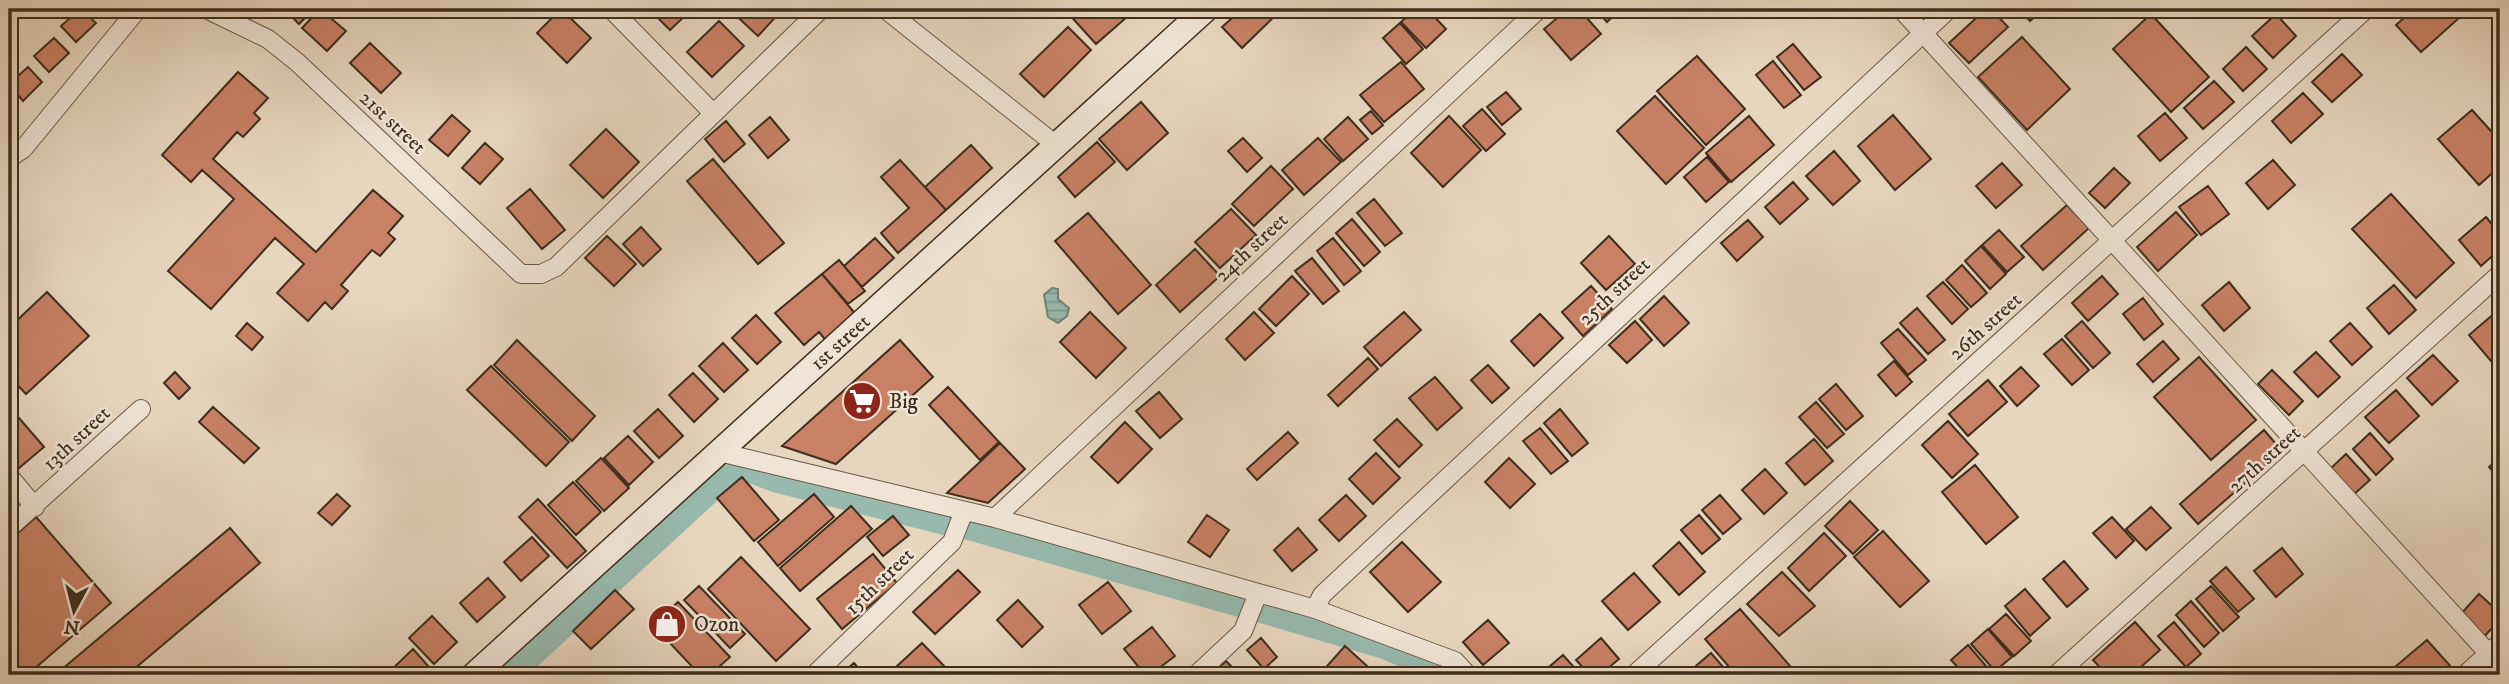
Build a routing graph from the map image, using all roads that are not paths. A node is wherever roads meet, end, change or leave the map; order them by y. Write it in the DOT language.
graph roads {
  1 [pos="138,9"];
  2 [pos="206,9"];
  3 [pos="611,9"];
  4 [pos="821,9"];
  5 [pos="885,9"];
  6 [pos="1206,9"];
  7 [pos="1539,9"];
  8 [pos="1901,9"];
  9 [pos="1949,9"];
  10 [pos="2366,9"];
  11 [pos="1923,33"];
  12 [pos="713,113"];
  13 [pos="1056,145"];
  14 [pos="9,158"];
  15 [pos="2113,241"];
  16 [pos="2500,274"];
  17 [pos="141,409"];
  18 [pos="719,452"];
  19 [pos="2305,454"];
  20 [pos="9,476"];
  21 [pos="36,507"];
  22 [pos="964,511"];
  23 [pos="995,518"];
  24 [pos="9,528"];
  25 [pos="1258,593"];
  26 [pos="1315,610"];
  27 [pos="2497,654"];
  28 [pos="474,675"];
  29 [pos="814,675"];
  30 [pos="1196,675"];
  31 [pos="1468,675"];
  32 [pos="1634,675"];
  33 [pos="2056,675"];
  34 [pos="2465,675"];
  1 -- 14 [label="street"];
  2 -- 12 [label="street, 21st street"];
  3 -- 12 [label="street"];
  4 -- 12 [label="street"];
  5 -- 13 [label="street"];
  6 -- 13 [label="main road, 1st street"];
  7 -- 23 [label="street, 24th street"];
  8 -- 11 [label="street"];
  9 -- 11 [label="street, 25th street"];
  10 -- 15 [label="street, 26th street"];
  11 -- 15 [label="street"];
  11 -- 26 [label="street, 25th street"];
  13 -- 18 [label="main road, 1st street"];
  15 -- 19 [label="street"];
  15 -- 32 [label="street, 26th street"];
  16 -- 19 [label="street, 27th street"];
  17 -- 21 [label="street, 13th street"];
  18 -- 22 [label="street"];
  18 -- 28 [label="main road, 1st street"];
  19 -- 27 [label="street"];
  19 -- 33 [label="street, 27th street"];
  20 -- 21 [label="street"];
  21 -- 24 [label="street, 13th street"];
  22 -- 23 [label="street"];
  22 -- 29 [label="street, 15th street"];
  23 -- 25 [label="street"];
  25 -- 26 [label="street"];
  25 -- 30 [label="street"];
  26 -- 31 [label="street"];
  27 -- 34 [label="street"];
}
